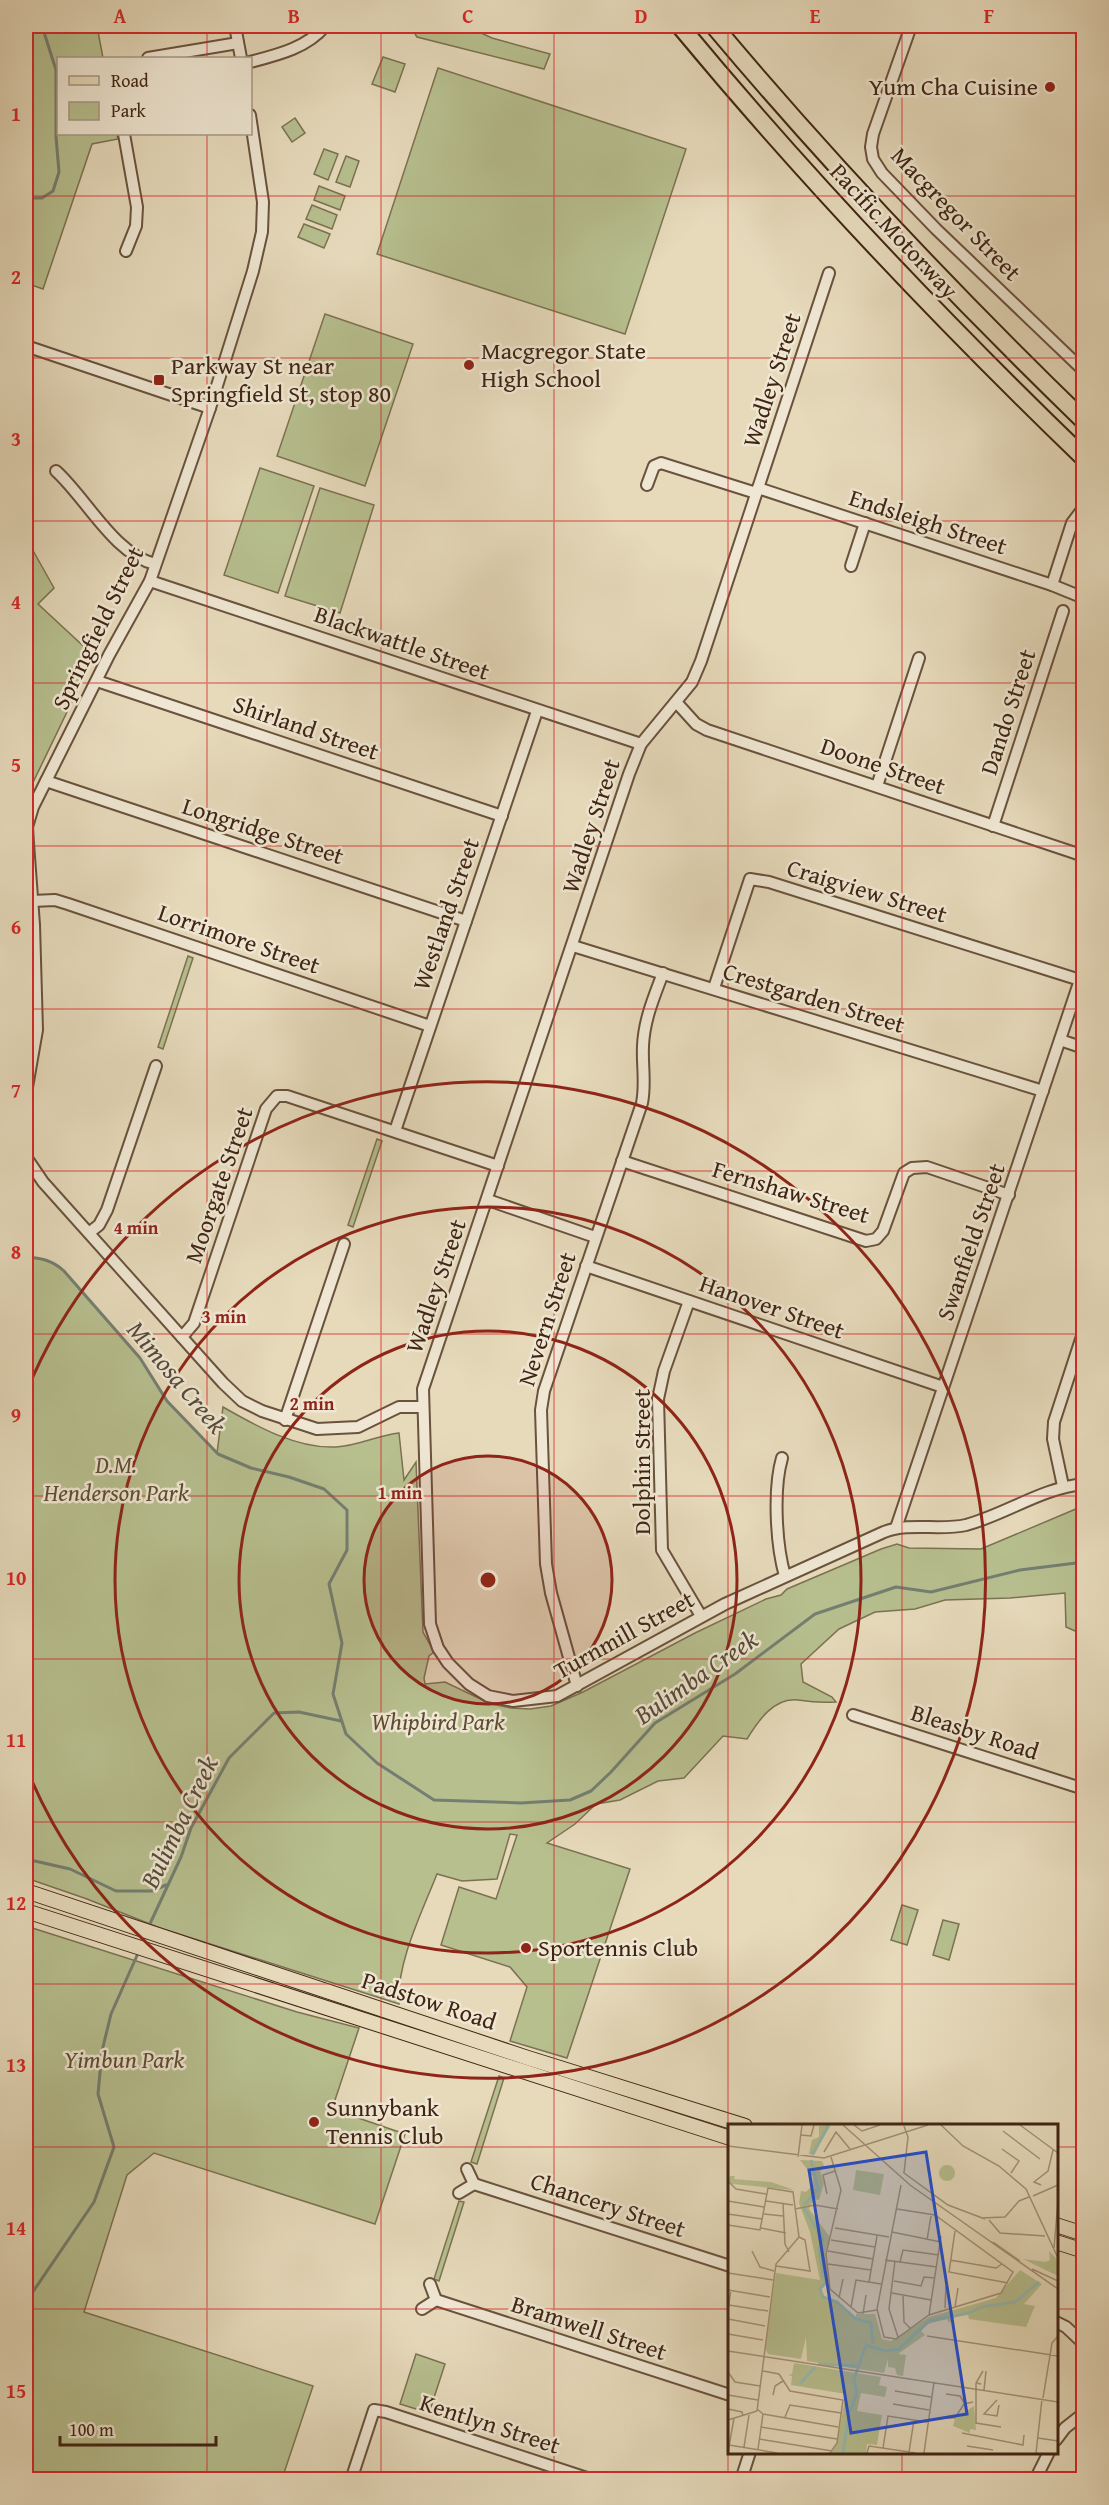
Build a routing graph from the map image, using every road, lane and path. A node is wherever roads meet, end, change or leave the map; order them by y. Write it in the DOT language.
graph roads {
  1 [pos="235,26"];
  2 [pos="325,26"];
  3 [pos="680,26"];
  4 [pos="714,26"];
  5 [pos="911,26"];
  6 [pos="238,43"];
  7 [pos="154,57"];
  8 [pos="241,57"];
  9 [pos="252,61"];
  10 [pos="252,126"];
  11 [pos="124,135"];
  12 [pos="126,251"];
  13 [pos="829,273"];
  14 [pos="26,346"];
  15 [pos="1083,371"];
  16 [pos="210,408"];
  17 [pos="1083,421"];
  18 [pos="1083,458"];
  19 [pos="56,471"];
  20 [pos="647,485"];
  21 [pos="757,490"];
  22 [pos="1083,507"];
  23 [pos="865,523"];
  24 [pos="155,564"];
  25 [pos="851,566"];
  26 [pos="150,581"];
  27 [pos="1052,585"];
  28 [pos="1083,598"];
  29 [pos="1063,611"];
  30 [pos="919,658"];
  31 [pos="97,681"];
  32 [pos="677,703"];
  33 [pos="537,711"];
  34 [pos="640,744"];
  35 [pos="46,781"];
  36 [pos="877,786"];
  37 [pos="502,816"];
  38 [pos="993,826"];
  39 [pos="1083,856"];
  40 [pos="32,901"];
  41 [pos="466,921"];
  42 [pos="573,946"];
  43 [pos="663,973"];
  44 [pos="1082,974"];
  45 [pos="714,988"];
  46 [pos="430,1026"];
  47 [pos="1060,1040"];
  48 [pos="1083,1048"];
  49 [pos="156,1066"];
  50 [pos="1043,1091"];
  51 [pos="26,1093"];
  52 [pos="395,1131"];
  53 [pos="26,1157"];
  54 [pos="622,1161"];
  55 [pos="498,1166"];
  56 [pos="1009,1195"];
  57 [pos="488,1200"];
  58 [pos="90,1232"];
  59 [pos="596,1237"];
  60 [pos="344,1244"];
  61 [pos="586,1266"];
  62 [pos="689,1301"];
  63 [pos="1083,1330"];
  64 [pos="182,1337"];
  65 [pos="943,1387"];
  66 [pos="422,1407"];
  67 [pos="285,1420"];
  68 [pos="782,1458"];
  69 [pos="1083,1484"];
  70 [pos="1063,1486"];
  71 [pos="896,1528"];
  72 [pos="786,1576"];
  73 [pos="701,1616"];
  74 [pos="577,1686"];
  75 [pos="853,1715"];
  76 [pos="1083,1788"];
  77 [pos="26,1891"];
  78 [pos="26,1911"];
  79 [pos="739,2124"];
  80 [pos="728,2138"];
  81 [pos="467,2169"];
  82 [pos="474,2184"];
  83 [pos="459,2193"];
  84 [pos="1058,2226"];
  85 [pos="1083,2234"];
  86 [pos="1058,2243"];
  87 [pos="1083,2251"];
  88 [pos="728,2266"];
  89 [pos="430,2284"];
  90 [pos="436,2300"];
  91 [pos="422,2309"];
  92 [pos="1058,2323"];
  93 [pos="1083,2344"];
  94 [pos="728,2395"];
  95 [pos="1083,2413"];
  96 [pos="1058,2437"];
  97 [pos="749,2454"];
  98 [pos="1048,2454"];
  99 [pos="351,2480"];
  100 [pos="593,2480"];
  101 [pos="741,2480"];
  102 [pos="1035,2480"];
  1 -- 6 [label="street"];
  2 -- 9 [label="street"];
  3 -- 18 [label="highway, Pacific Motorway"];
  4 -- 17 [label="highway, Pacific Motorway"];
  5 -- 15 [label="street, Macgregor Street"];
  6 -- 7 [label="street"];
  6 -- 8 [label="street"];
  10 -- 16 [label="street, Springfield Street"];
  11 -- 12 [label="street"];
  13 -- 21 [label="street, Wadley Street"];
  14 -- 16 [label="street"];
  16 -- 24 [label="street, Springfield Street"];
  19 -- 24 [label="street"];
  20 -- 21 [label="street, Endsleigh Street"];
  21 -- 23 [label="street, Endsleigh Street"];
  21 -- 32 [label="street, Wadley Street"];
  22 -- 27 [label="street"];
  23 -- 25 [label="street"];
  23 -- 27 [label="street, Endsleigh Street"];
  24 -- 26 [label="street, Springfield Street"];
  26 -- 31 [label="street, Springfield Street"];
  26 -- 33 [label="street, Blackwattle Street"];
  27 -- 28 [label="street, Endsleigh Street"];
  29 -- 38 [label="street, Dando Street"];
  30 -- 36 [label="street"];
  31 -- 35 [label="street, Springfield Street"];
  31 -- 37 [label="street, Shirland Street"];
  32 -- 34 [label="street, Wadley Street"];
  32 -- 36 [label="street, Doone Street"];
  33 -- 34 [label="street, Blackwattle Street"];
  33 -- 37 [label="street, Westland Street"];
  34 -- 42 [label="street, Wadley Street"];
  35 -- 40 [label="street, Springfield Street"];
  35 -- 41 [label="street, Longridge Street"];
  36 -- 38 [label="street, Doone Street"];
  37 -- 41 [label="street, Westland Street"];
  38 -- 39 [label="street, Doone Street"];
  40 -- 46 [label="street, Lorrimore Street"];
  40 -- 51 [label="street, Springfield Street"];
  41 -- 46 [label="street, Westland Street"];
  42 -- 43 [label="street, Crestgarden Street"];
  42 -- 55 [label="street, Wadley Street"];
  43 -- 45 [label="street, Crestgarden Street"];
  43 -- 54 [label="street, Nevern Street"];
  44 -- 45 [label="street, Craigview Street"];
  44 -- 47 [label="street, Swanfield Street"];
  45 -- 50 [label="street, Crestgarden Street"];
  46 -- 52 [label="street, Westland Street"];
  47 -- 48 [label="street"];
  47 -- 50 [label="street, Swanfield Street"];
  49 -- 58 [label="street"];
  50 -- 56 [label="street, Swanfield Street"];
  52 -- 55 [label="street, Moorgate Street"];
  52 -- 64 [label="street, Moorgate Street"];
  53 -- 58 [label="street"];
  54 -- 56 [label="street, Fernshaw Street"];
  54 -- 59 [label="street, Nevern Street"];
  55 -- 57 [label="street, Wadley Street"];
  56 -- 65 [label="street, Swanfield Street"];
  57 -- 59 [label="street"];
  57 -- 66 [label="street, Wadley Street"];
  58 -- 64 [label="street"];
  59 -- 61 [label="street, Nevern Street"];
  60 -- 67 [label="street"];
  61 -- 62 [label="street, Hanover Street"];
  61 -- 74 [label="street, Nevern Street"];
  62 -- 65 [label="street, Hanover Street"];
  62 -- 73 [label="street, Dolphin Street"];
  63 -- 70 [label="street"];
  64 -- 67 [label="street"];
  65 -- 71 [label="street, Swanfield Street"];
  66 -- 67 [label="street"];
  66 -- 74 [label="street, Turnmill Street"];
  68 -- 72 [label="street"];
  69 -- 70 [label="street"];
  70 -- 71 [label="street"];
  71 -- 72 [label="street, Turnmill Street"];
  72 -- 73 [label="street, Turnmill Street"];
  73 -- 74 [label="street, Turnmill Street"];
  75 -- 76 [label="street, Bleasby Road"];
  77 -- 79 [label="main road, Padstow Road"];
  78 -- 80 [label="main road, Padstow Road"];
  81 -- 82 [label="street"];
  82 -- 83 [label="street"];
  82 -- 88 [label="street, Chancery Street"];
  84 -- 85 [label="main road"];
  86 -- 87 [label="main road"];
  89 -- 90 [label="street"];
  90 -- 91 [label="street"];
  90 -- 94 [label="street, Bramwell Street"];
  92 -- 93 [label="street"];
  95 -- 96 [label="street"];
  97 -- 101 [label="street"];
  98 -- 102 [label="street"];
  99 -- 100 [label="street, Kentlyn Street"];
}
